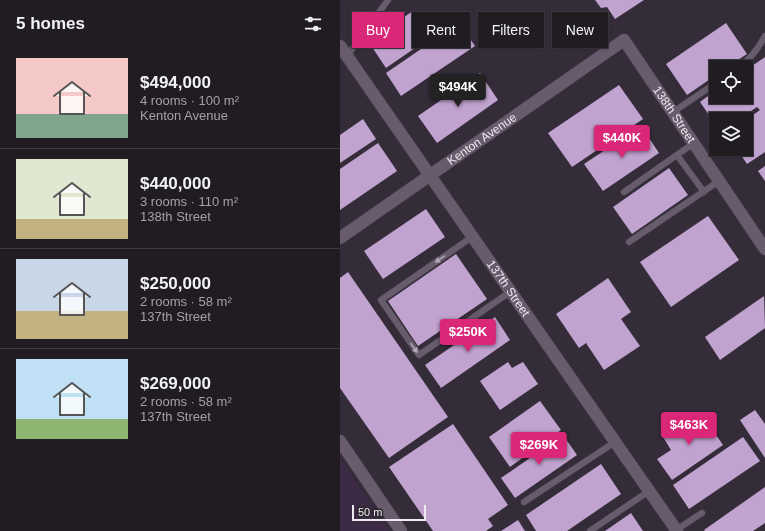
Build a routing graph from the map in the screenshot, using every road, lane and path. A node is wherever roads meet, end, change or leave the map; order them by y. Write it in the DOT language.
graph roads {
  1 [pos="388,0"];
  2 [pos="765,36"];
  3 [pos="624,40"];
  4 [pos="343,52"];
  5 [pos="749,60"];
  6 [pos="709,88"];
  7 [pos="673,112"];
  8 [pos="694,143"];
  9 [pos="677,155"];
  10 [pos="430,175"];
  11 [pos="719,181"];
  12 [pos="624,192"];
  13 [pos="704,192"];
  14 [pos="472,237"];
  15 [pos="340,238"];
  16 [pos="629,242"];
  17 [pos="765,248"];
  18 [pos="510,292"];
  19 [pos="340,441"];
  20 [pos="615,442"];
  21 [pos="649,491"];
  22 [pos="524,502"];
  23 [pos="702,513"];
  24 [pos="401,531"];
  25 [pos="590,531"];
  26 [pos="676,531"];
  1 -- 4 [label="lane"];
  2 -- 5 [label="lane"];
  3 -- 7 [label="street, 138th Street"];
  3 -- 10 [label="street, Kenton Avenue"];
  4 -- 10 [label="street, 137th Street"];
  6 -- 7 [label="lane"];
  7 -- 8 [label="street, 138th Street"];
  8 -- 9 [label="lane"];
  8 -- 11 [label="street, 138th Street"];
  9 -- 12 [label="lane"];
  9 -- 13 [label="lane"];
  10 -- 14 [label="street, 137th Street"];
  10 -- 15 [label="street, Kenton Avenue"];
  11 -- 13 [label="lane"];
  11 -- 17 [label="street, 138th Street"];
  13 -- 16 [label="lane"];
  14 -- 18 [label="street, 137th Street"];
  14 -- 18 [label="lane, one-way"];
  18 -- 20 [label="street, 137th Street"];
  19 -- 24 [label="street"];
  20 -- 21 [label="street, 137th Street"];
  20 -- 22 [label="lane"];
  21 -- 25 [label="lane"];
  21 -- 26 [label="street, 137th Street"];
  23 -- 26 [label="lane"];
}
